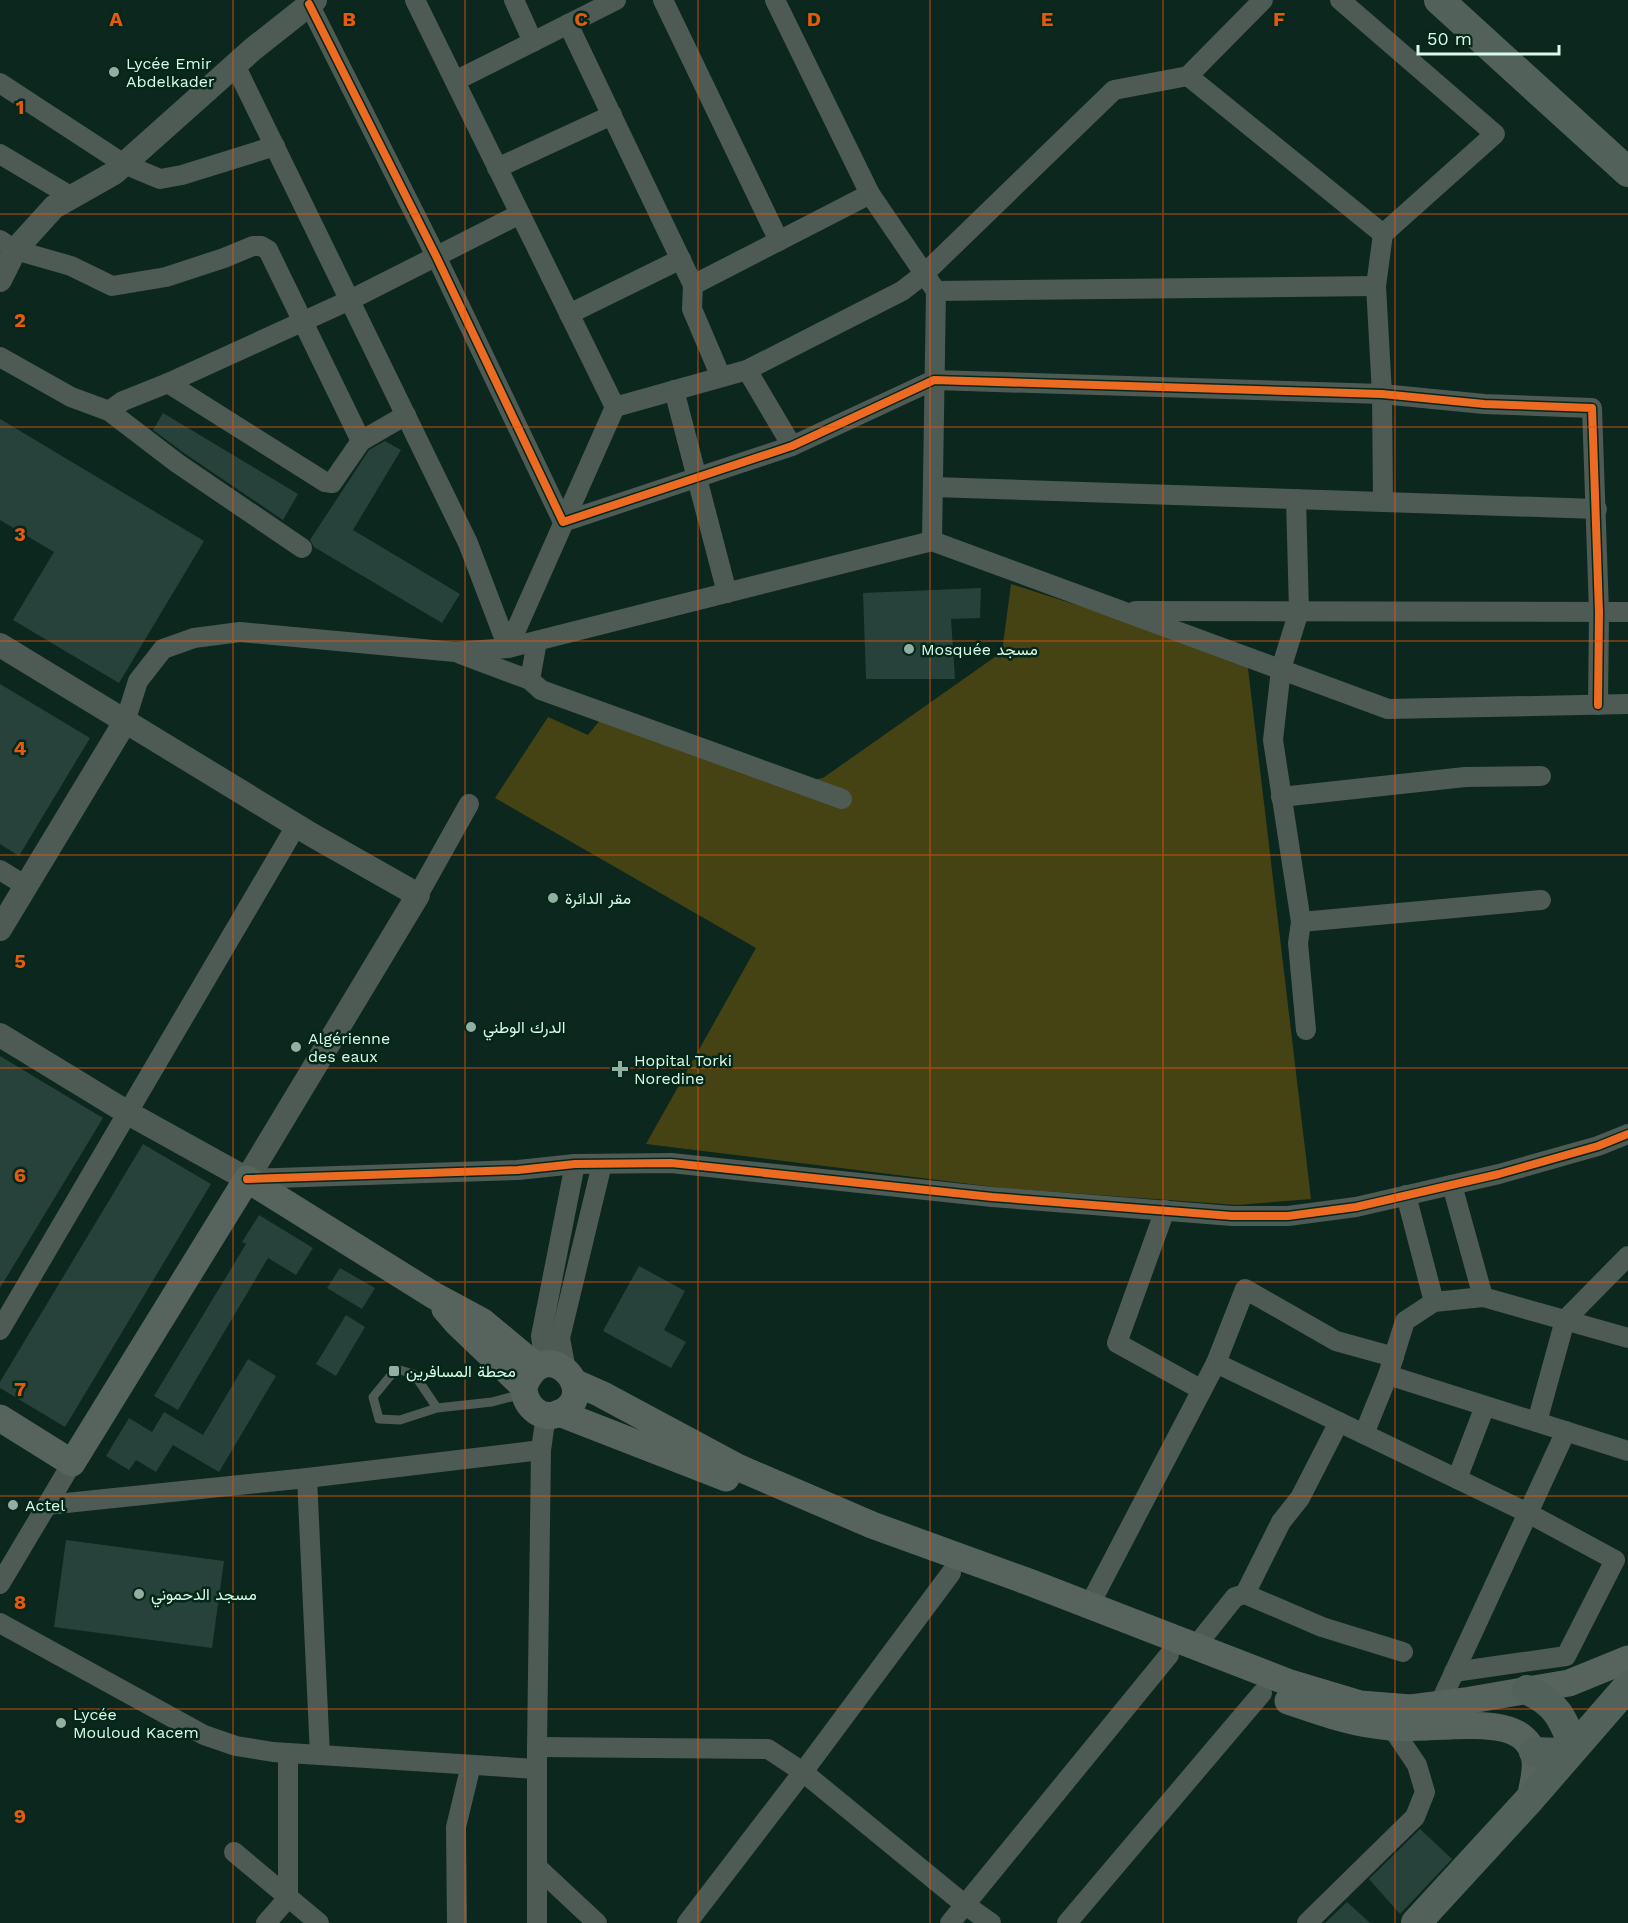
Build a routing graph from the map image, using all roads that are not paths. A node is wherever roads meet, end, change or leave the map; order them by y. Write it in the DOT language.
graph roads {
  1 [pos="415,0"];
  2 [pos="514,0"];
  3 [pos="616,0"];
  4 [pos="663,0"];
  5 [pos="775,0"];
  6 [pos="1263,0"];
  7 [pos="1340,0"];
  8 [pos="1438,0"];
  9 [pos="312,2"];
  10 [pos="568,24"];
  11 [pos="533,42"];
  12 [pos="235,65"];
  13 [pos="1188,76"];
  14 [pos="455,81"];
  15 [pos="0,83"];
  16 [pos="612,115"];
  17 [pos="275,146"];
  18 [pos="0,154"];
  19 [pos="124,164"];
  20 [pos="497,168"];
  21 [pos="1628,172"];
  22 [pos="870,194"];
  23 [pos="72,197"];
  24 [pos="520,214"];
  25 [pos="1383,234"];
  26 [pos="779,241"];
  27 [pos="7,245"];
  28 [pos="436,256"];
  29 [pos="681,260"];
  30 [pos="924,274"];
  31 [pos="0,280"];
  32 [pos="693,285"];
  33 [pos="1376,286"];
  34 [pos="936,291"];
  35 [pos="350,300"];
  36 [pos="569,314"];
  37 [pos="303,321"];
  38 [pos="0,357"];
  39 [pos="747,370"];
  40 [pos="720,377"];
  41 [pos="934,380"];
  42 [pos="168,383"];
  43 [pos="674,390"];
  44 [pos="1382,394"];
  45 [pos="615,406"];
  46 [pos="109,411"];
  47 [pos="406,415"];
  48 [pos="361,441"];
  49 [pos="792,446"];
  50 [pos="697,477"];
  51 [pos="933,488"];
  52 [pos="1296,499"];
  53 [pos="1383,502"];
  54 [pos="1597,509"];
  55 [pos="563,522"];
  56 [pos="932,541"];
  57 [pos="302,548"];
  58 [pos="727,593"];
  59 [pos="1120,610"];
  60 [pos="1299,611"];
  61 [pos="1599,612"];
  62 [pos="1628,612"];
  63 [pos="537,641"];
  64 [pos="0,645"];
  65 [pos="508,648"];
  66 [pos="455,652"];
  67 [pos="1281,669"];
  68 [pos="530,680"];
  69 [pos="1628,704"];
  70 [pos="1598,705"];
  71 [pos="125,722"];
  72 [pos="1541,776"];
  73 [pos="1281,797"];
  74 [pos="842,799"];
  75 [pos="469,804"];
  76 [pos="296,826"];
  77 [pos="0,870"];
  78 [pos="26,886"];
  79 [pos="417,895"];
  80 [pos="1541,900"];
  81 [pos="1301,922"];
  82 [pos="0,929"];
  83 [pos="1306,1030"];
  84 [pos="0,1035"];
  85 [pos="128,1113"];
  86 [pos="1628,1134"];
  87 [pos="575,1164"];
  88 [pos="602,1164"];
  89 [pos="247,1179"];
  90 [pos="1452,1185"];
  91 [pos="1406,1195"];
  92 [pos="1165,1210"];
  93 [pos="1628,1256"];
  94 [pos="1483,1297"];
  95 [pos="1434,1302"];
  96 [pos="1565,1320"];
  97 [pos="0,1330"];
  98 [pos="1628,1338"];
  99 [pos="1216,1363"];
  100 [pos="1391,1366"];
  101 [pos="545,1389"];
  102 [pos="1202,1390"];
  103 [pos="1485,1406"];
  104 [pos="436,1408"];
  105 [pos="0,1418"];
  106 [pos="1339,1422"];
  107 [pos="1537,1422"];
  108 [pos="1566,1431"];
  109 [pos="1364,1434"];
  110 [pos="541,1450"];
  111 [pos="1628,1451"];
  112 [pos="72,1463"];
  113 [pos="307,1478"];
  114 [pos="1456,1479"];
  115 [pos="47,1505"];
  116 [pos="1528,1513"];
  117 [pos="951,1573"];
  118 [pos="0,1584"];
  119 [pos="1245,1594"];
  120 [pos="1089,1606"];
  121 [pos="0,1623"];
  122 [pos="1195,1647"];
  123 [pos="1403,1652"];
  124 [pos="1169,1655"];
  125 [pos="1628,1659"];
  126 [pos="1454,1672"];
  127 [pos="1628,1686"];
  128 [pos="1527,1690"];
  129 [pos="1262,1692"];
  130 [pos="1439,1705"];
  131 [pos="1392,1728"];
  132 [pos="537,1747"];
  133 [pos="1574,1747"];
  134 [pos="1534,1752"];
  135 [pos="288,1753"];
  136 [pos="320,1755"];
  137 [pos="471,1765"];
  138 [pos="536,1769"];
  139 [pos="803,1772"];
  140 [pos="1530,1799"];
  141 [pos="234,1852"];
  142 [pos="537,1867"];
  143 [pos="288,1898"];
  144 [pos="964,1904"];
  145 [pos="266,1923"];
  146 [pos="319,1923"];
  147 [pos="457,1923"];
  148 [pos="537,1923"];
  149 [pos="597,1923"];
  150 [pos="687,1923"];
  151 [pos="950,1923"];
  152 [pos="991,1923"];
  153 [pos="1067,1923"];
  154 [pos="1307,1923"];
  155 [pos="1416,1923"];
  1 -- 14 [label="street"];
  2 -- 11 [label="street"];
  3 -- 10 [label="street"];
  4 -- 26 [label="street"];
  5 -- 22 [label="street"];
  6 -- 13 [label="street"];
  7 -- 25 [label="street"];
  8 -- 21 [label="main road"];
  9 -- 12 [label="street"];
  9 -- 28 [label="street"];
  10 -- 11 [label="street"];
  10 -- 16 [label="street"];
  11 -- 14 [label="street"];
  12 -- 17 [label="street"];
  12 -- 19 [label="street"];
  13 -- 25 [label="street"];
  13 -- 30 [label="street"];
  14 -- 20 [label="street"];
  15 -- 19 [label="street"];
  16 -- 20 [label="street"];
  16 -- 29 [label="street"];
  17 -- 19 [label="street"];
  17 -- 35 [label="street"];
  18 -- 23 [label="street"];
  19 -- 23 [label="street"];
  20 -- 24 [label="street"];
  22 -- 26 [label="street"];
  22 -- 30 [label="street"];
  23 -- 27 [label="street"];
  24 -- 28 [label="street"];
  24 -- 36 [label="street"];
  25 -- 33 [label="street"];
  26 -- 32 [label="street"];
  27 -- 31 [label="street"];
  27 -- 37 [label="street"];
  28 -- 35 [label="street"];
  28 -- 55 [label="street"];
  29 -- 32 [label="street"];
  29 -- 36 [label="street"];
  30 -- 34 [label="street"];
  30 -- 39 [label="street"];
  32 -- 40 [label="street"];
  33 -- 34 [label="street"];
  33 -- 44 [label="street"];
  34 -- 41 [label="street"];
  35 -- 37 [label="street"];
  35 -- 47 [label="street"];
  36 -- 45 [label="street"];
  37 -- 42 [label="street"];
  37 -- 48 [label="street"];
  38 -- 46 [label="street"];
  39 -- 40 [label="street"];
  39 -- 49 [label="street"];
  40 -- 43 [label="street"];
  41 -- 44 [label="street"];
  41 -- 49 [label="street"];
  41 -- 51 [label="street"];
  42 -- 46 [label="street"];
  42 -- 48 [label="street"];
  43 -- 45 [label="street"];
  43 -- 50 [label="street"];
  44 -- 53 [label="street"];
  44 -- 54 [label="street"];
  45 -- 55 [label="street"];
  46 -- 57 [label="street"];
  47 -- 48 [label="street"];
  47 -- 65 [label="street"];
  49 -- 50 [label="street"];
  50 -- 55 [label="street"];
  50 -- 58 [label="street"];
  51 -- 52 [label="street"];
  51 -- 56 [label="street"];
  52 -- 53 [label="street"];
  52 -- 60 [label="street"];
  53 -- 54 [label="street"];
  54 -- 61 [label="street"];
  55 -- 65 [label="street"];
  56 -- 58 [label="street"];
  56 -- 59 [label="street"];
  58 -- 63 [label="street"];
  59 -- 60 [label="street"];
  59 -- 67 [label="street"];
  60 -- 61 [label="street"];
  60 -- 67 [label="street"];
  61 -- 62 [label="street"];
  61 -- 70 [label="street"];
  63 -- 65 [label="street"];
  63 -- 68 [label="street"];
  64 -- 71 [label="street"];
  65 -- 66 [label="street"];
  66 -- 68 [label="street"];
  66 -- 71 [label="street"];
  67 -- 70 [label="street"];
  67 -- 73 [label="street"];
  68 -- 74 [label="street"];
  69 -- 70 [label="street"];
  71 -- 76 [label="street"];
  71 -- 78 [label="street"];
  72 -- 73 [label="street"];
  73 -- 81 [label="street"];
  75 -- 79 [label="street"];
  76 -- 79 [label="street"];
  76 -- 85 [label="street"];
  77 -- 78 [label="street"];
  78 -- 82 [label="street"];
  79 -- 89 [label="street"];
  80 -- 81 [label="street"];
  81 -- 83 [label="street"];
  84 -- 85 [label="street"];
  85 -- 89 [label="street"];
  85 -- 97 [label="street"];
  86 -- 90 [label="street"];
  87 -- 88 [label="street"];
  87 -- 89 [label="street"];
  87 -- 101 [label="street"];
  88 -- 92 [label="street"];
  88 -- 101 [label="street"];
  89 -- 101 [label="main road"];
  89 -- 112 [label="main road"];
  90 -- 91 [label="street"];
  90 -- 94 [label="street"];
  91 -- 92 [label="street"];
  91 -- 95 [label="street"];
  92 -- 102 [label="street"];
  93 -- 96 [label="street"];
  94 -- 95 [label="street"];
  94 -- 96 [label="street"];
  95 -- 100 [label="street"];
  96 -- 98 [label="street"];
  96 -- 107 [label="street"];
  99 -- 100 [label="street"];
  99 -- 102 [label="street"];
  99 -- 106 [label="street"];
  100 -- 103 [label="street"];
  100 -- 109 [label="street"];
  101 -- 104 [label="lane"];
  101 -- 110 [label="street"];
  101 -- 117 [label="main road"];
  101 -- 120 [label="main road"];
  102 -- 120 [label="street"];
  103 -- 107 [label="street"];
  103 -- 114 [label="street"];
  104 -- 104 [label="lane"];
  105 -- 112 [label="main road"];
  106 -- 109 [label="street"];
  106 -- 119 [label="street"];
  107 -- 108 [label="street"];
  108 -- 111 [label="street"];
  108 -- 116 [label="street"];
  109 -- 114 [label="street"];
  110 -- 113 [label="street"];
  110 -- 132 [label="street"];
  112 -- 115 [label="street"];
  113 -- 115 [label="street"];
  113 -- 136 [label="street"];
  114 -- 116 [label="street"];
  115 -- 118 [label="street"];
  116 -- 126 [label="street"];
  116 -- 126 [label="street"];
  117 -- 124 [label="main road"];
  117 -- 139 [label="street"];
  119 -- 122 [label="street"];
  119 -- 123 [label="street"];
  120 -- 122 [label="main road"];
  121 -- 135 [label="street"];
  122 -- 130 [label="main road"];
  124 -- 129 [label="main road"];
  124 -- 144 [label="street"];
  125 -- 128 [label="main road"];
  126 -- 130 [label="street"];
  127 -- 133 [label="main road"];
  128 -- 130 [label="main road"];
  128 -- 133 [label="main road"];
  129 -- 131 [label="main road"];
  129 -- 153 [label="street"];
  131 -- 134 [label="main road"];
  131 -- 154 [label="street"];
  132 -- 138 [label="street"];
  132 -- 139 [label="street"];
  133 -- 134 [label="main road"];
  133 -- 140 [label="main road"];
  134 -- 140 [label="main road"];
  135 -- 136 [label="street"];
  135 -- 143 [label="street"];
  136 -- 137 [label="street"];
  137 -- 138 [label="street"];
  137 -- 147 [label="street"];
  138 -- 142 [label="street"];
  139 -- 144 [label="street"];
  139 -- 150 [label="street"];
  140 -- 155 [label="main road"];
  141 -- 143 [label="street"];
  142 -- 148 [label="street"];
  142 -- 149 [label="street"];
  143 -- 145 [label="street"];
  143 -- 146 [label="street"];
  144 -- 151 [label="street"];
  144 -- 152 [label="street"];
}
